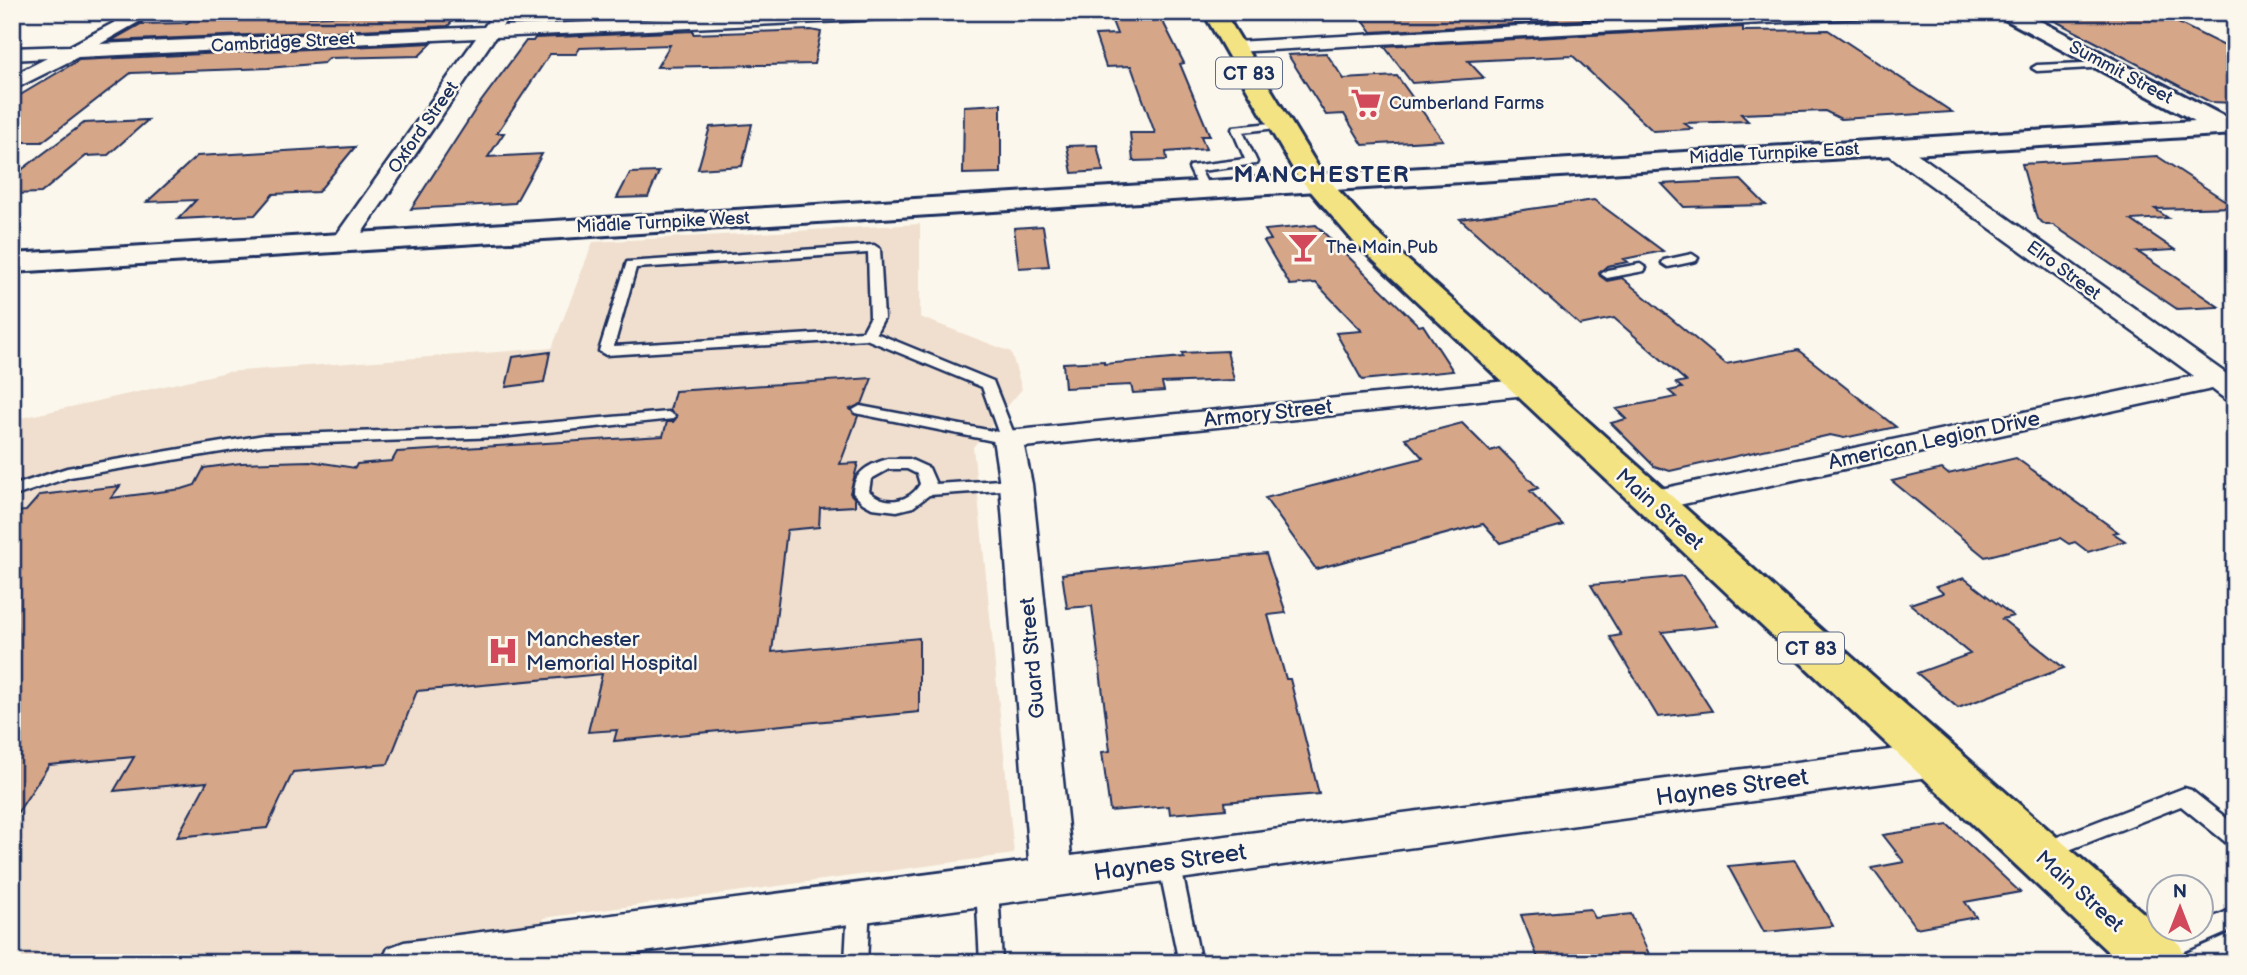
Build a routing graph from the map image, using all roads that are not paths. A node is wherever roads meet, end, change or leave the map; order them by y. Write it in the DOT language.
graph roads {
  1 [pos="148,12"];
  2 [pos="503,12"];
  3 [pos="930,12"];
  4 [pos="1213,12"];
  5 [pos="1497,12"];
  6 [pos="1873,12"];
  7 [pos="2006,12"];
  8 [pos="489,32"];
  9 [pos="1520,32"];
  10 [pos="1234,47"];
  11 [pos="75,52"];
  12 [pos="12,54"];
  13 [pos="2108,65"];
  14 [pos="2037,68"];
  15 [pos="12,84"];
  16 [pos="1280,125"];
  17 [pos="2231,128"];
  18 [pos="1893,146"];
  19 [pos="1314,181"];
  20 [pos="1204,189"];
  21 [pos="344,241"];
  22 [pos="1692,258"];
  23 [pos="12,262"];
  24 [pos="1668,262"];
  25 [pos="1640,268"];
  26 [pos="1607,274"];
  27 [pos="867,335"];
  28 [pos="2225,386"];
  29 [pos="1527,388"];
  30 [pos="860,410"];
  31 [pos="668,416"];
  32 [pos="1008,439"];
  33 [pos="1016,484"];
  34 [pos="925,491"];
  35 [pos="12,492"];
  36 [pos="1651,501"];
  37 [pos="1936,761"];
  38 [pos="2235,838"];
  39 [pos="2039,853"];
  40 [pos="1169,862"];
  41 [pos="1052,878"];
  42 [pos="987,886"];
  43 [pos="859,904"];
  44 [pos="2235,918"];
  45 [pos="2155,959"];
  46 [pos="404,963"];
  47 [pos="856,963"];
  48 [pos="991,963"];
  49 [pos="1190,963"];
  1 -- 11 [label="street"];
  2 -- 8 [label="street, Oxford Street"];
  3 -- 8 [label="street, Cambridge Street"];
  4 -- 10 [label="main road, Main Street / CT 83"];
  5 -- 9 [label="street"];
  6 -- 9 [label="street"];
  7 -- 13 [label="main road, Summit Street"];
  8 -- 11 [label="street, Cambridge Street"];
  8 -- 21 [label="street, Oxford Street"];
  9 -- 10 [label="street"];
  10 -- 16 [label="main road, Main Street / CT 83"];
  11 -- 12 [label="street, Cambridge Street"];
  11 -- 15 [label="street"];
  13 -- 14 [label="lane"];
  13 -- 17 [label="main road, Summit Street"];
  16 -- 19 [label="main road, Main Street / CT 83"];
  16 -- 20 [label="lane"];
  17 -- 18 [label="main road, Middle Turnpike East"];
  18 -- 19 [label="main road, Middle Turnpike East"];
  18 -- 28 [label="street, Elro Street"];
  19 -- 20 [label="main road, Middle Turnpike West"];
  19 -- 29 [label="main road, Main Street / CT 83"];
  20 -- 21 [label="main road, Middle Turnpike West"];
  21 -- 23 [label="main road, Middle Turnpike West"];
  22 -- 24 [label="lane"];
  25 -- 26 [label="lane"];
  27 -- 27 [label="lane"];
  27 -- 32 [label="lane"];
  28 -- 36 [label="street, American Legion Drive"];
  29 -- 32 [label="street, Armory Street"];
  29 -- 36 [label="main road, Main Street / CT 83"];
  30 -- 32 [label="lane"];
  31 -- 35 [label="lane"];
  32 -- 33 [label="street, Guard Street"];
  33 -- 34 [label="lane"];
  33 -- 41 [label="street, Guard Street"];
  36 -- 37 [label="main road, Main Street / CT 83"];
  37 -- 39 [label="main road, Main Street / CT 83"];
  37 -- 40 [label="street, Haynes Street"];
  38 -- 39 [label="lane"];
  39 -- 45 [label="main road, Main Street / CT 83"];
  40 -- 41 [label="street, Haynes Street"];
  40 -- 49 [label="lane"];
  41 -- 42 [label="street, Haynes Street"];
  42 -- 43 [label="street, Haynes Street"];
  42 -- 48 [label="lane"];
  43 -- 46 [label="street, Haynes Street"];
  43 -- 47 [label="lane"];
  44 -- 45 [label="lane"];
}
